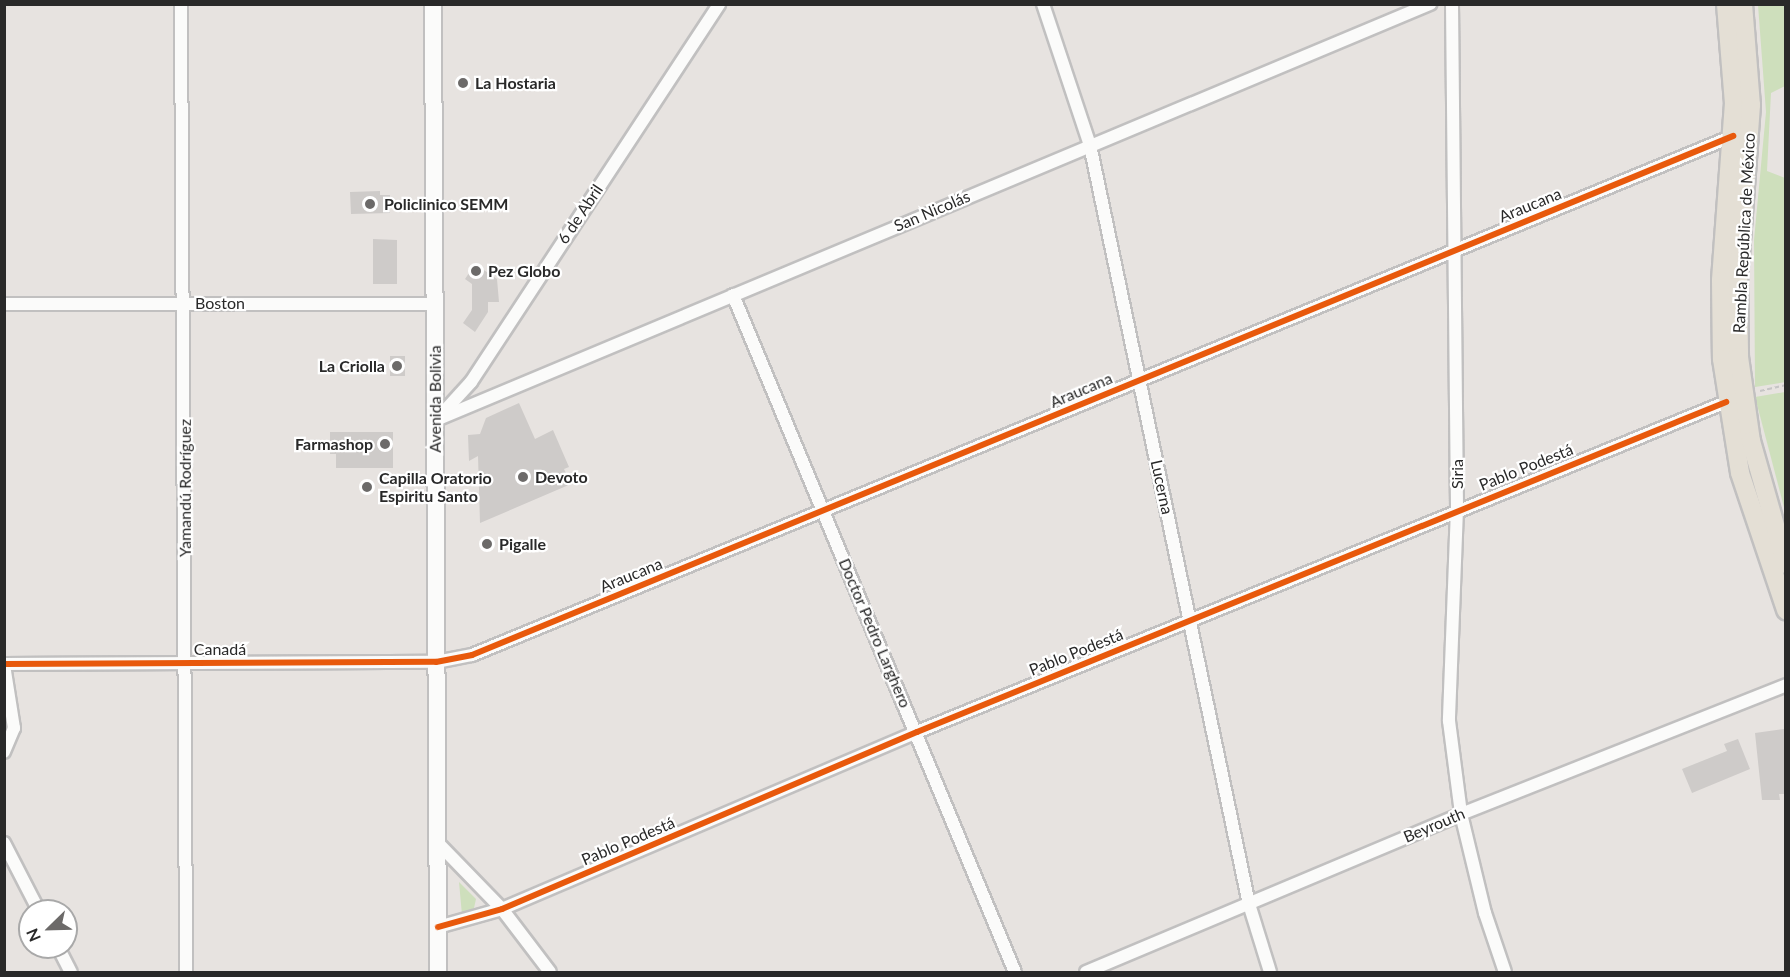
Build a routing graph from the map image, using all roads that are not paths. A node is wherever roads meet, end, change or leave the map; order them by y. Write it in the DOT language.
graph roads {
  1 [pos="181,4"];
  2 [pos="433,4"];
  3 [pos="719,4"];
  4 [pos="1043,4"];
  5 [pos="1430,4"];
  6 [pos="1452,4"];
  7 [pos="1726,4"];
  8 [pos="1743,4"];
  9 [pos="1733,136"];
  10 [pos="1090,145"];
  11 [pos="1457,249"];
  12 [pos="733,295"];
  13 [pos="183,303"];
  14 [pos="4,304"];
  15 [pos="435,304"];
  16 [pos="1140,380"];
  17 [pos="1734,399"];
  18 [pos="436,420"];
  19 [pos="1457,509"];
  20 [pos="824,511"];
  21 [pos="1785,564"];
  22 [pos="1785,610"];
  23 [pos="1190,620"];
  24 [pos="186,662"];
  25 [pos="436,662"];
  26 [pos="4,665"];
  27 [pos="1785,685"];
  28 [pos="917,732"];
  29 [pos="4,752"];
  30 [pos="1461,814"];
  31 [pos="437,842"];
  32 [pos="4,843"];
  33 [pos="33,899"];
  34 [pos="1249,903"];
  35 [pos="502,909"];
  36 [pos="438,927"];
  37 [pos="186,972"];
  38 [pos="438,972"];
  39 [pos="550,972"];
  40 [pos="1014,972"];
  41 [pos="1086,972"];
  42 [pos="1270,972"];
  43 [pos="1505,972"];
  1 -- 13 [label="street, Yamandú Rodríguez"];
  2 -- 15 [label="street, Avenida Bolivia"];
  3 -- 18 [label="street, 6 de Abril"];
  4 -- 10 [label="street, Lucerna"];
  5 -- 10 [label="street, San Nicolás"];
  6 -- 11 [label="street, Siria"];
  7 -- 9 [label="main road, Rambla República de México"];
  8 -- 17 [label="main road, Rambla República de México"];
  9 -- 11 [label="street, Araucana"];
  9 -- 17 [label="main road, Rambla República de México"];
  10 -- 12 [label="street, San Nicolás"];
  10 -- 16 [label="street, Lucerna"];
  11 -- 16 [label="street, Araucana"];
  11 -- 19 [label="street, Siria"];
  12 -- 18 [label="street, San Nicolás"];
  12 -- 20 [label="street, Doctor Pedro Larghero"];
  13 -- 14 [label="street, Boston"];
  13 -- 15 [label="street, Boston"];
  13 -- 24 [label="street, Yamandú Rodríguez"];
  15 -- 18 [label="street, Avenida Bolivia"];
  16 -- 20 [label="street, Araucana"];
  16 -- 23 [label="street, Lucerna"];
  17 -- 19 [label="street, Pablo Podestá"];
  17 -- 21 [label="main road, Rambla República de México"];
  17 -- 22 [label="main road, Rambla República de México"];
  18 -- 25 [label="street, Avenida Bolivia"];
  19 -- 23 [label="street, Pablo Podestá"];
  19 -- 30 [label="street, Siria"];
  20 -- 25 [label="street, Araucana"];
  20 -- 28 [label="street, Doctor Pedro Larghero"];
  23 -- 28 [label="street, Pablo Podestá"];
  23 -- 34 [label="street, Lucerna"];
  24 -- 25 [label="street, Canadá"];
  24 -- 26 [label="street, Canadá"];
  24 -- 37 [label="street, Yamandú Rodríguez"];
  25 -- 31 [label="street, Avenida Bolivia"];
  26 -- 29 [label="street"];
  27 -- 30 [label="street, Beyrouth"];
  28 -- 35 [label="street, Pablo Podestá"];
  28 -- 40 [label="street, Doctor Pedro Larghero"];
  30 -- 34 [label="street, Beyrouth"];
  30 -- 43 [label="street, Siria"];
  31 -- 35 [label="street"];
  31 -- 36 [label="street, Avenida Bolivia"];
  32 -- 33 [label="street"];
  34 -- 41 [label="street, Beyrouth"];
  34 -- 42 [label="street, Lucerna"];
  35 -- 36 [label="street, Pablo Podestá"];
  35 -- 39 [label="street"];
  36 -- 38 [label="street, Avenida Bolivia"];
}
